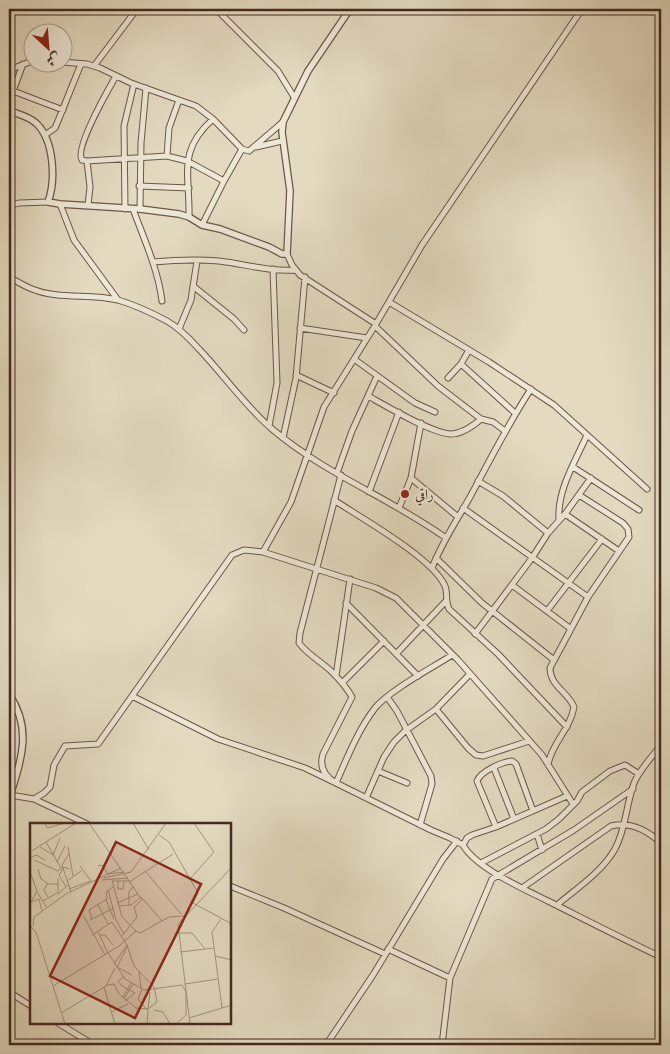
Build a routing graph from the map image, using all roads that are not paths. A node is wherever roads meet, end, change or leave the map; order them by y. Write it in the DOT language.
graph roads {
  1 [pos="137,9"];
  2 [pos="216,9"];
  3 [pos="350,9"];
  4 [pos="582,9"];
  5 [pos="72,63"];
  6 [pos="22,64"];
  7 [pos="81,64"];
  8 [pos="94,66"];
  9 [pos="9,70"];
  10 [pos="116,76"];
  11 [pos="134,84"];
  12 [pos="146,88"];
  13 [pos="13,91"];
  14 [pos="294,97"];
  15 [pos="179,100"];
  16 [pos="9,102"];
  17 [pos="63,110"];
  18 [pos="9,111"];
  19 [pos="213,119"];
  20 [pos="283,122"];
  21 [pos="45,135"];
  22 [pos="282,141"];
  23 [pos="255,147"];
  24 [pos="242,150"];
  25 [pos="167,156"];
  26 [pos="140,158"];
  27 [pos="124,159"];
  28 [pos="87,161"];
  29 [pos="187,161"];
  30 [pos="224,181"];
  31 [pos="139,186"];
  32 [pos="188,188"];
  33 [pos="48,202"];
  34 [pos="60,204"];
  35 [pos="88,205"];
  36 [pos="9,206"];
  37 [pos="125,209"];
  38 [pos="136,209"];
  39 [pos="189,217"];
  40 [pos="202,225"];
  41 [pos="286,254"];
  42 [pos="197,260"];
  43 [pos="153,262"];
  44 [pos="273,269"];
  45 [pos="296,270"];
  46 [pos="9,277"];
  47 [pos="305,277"];
  48 [pos="193,286"];
  49 [pos="118,300"];
  50 [pos="162,301"];
  51 [pos="389,302"];
  52 [pos="376,325"];
  53 [pos="300,328"];
  54 [pos="179,329"];
  55 [pos="244,330"];
  56 [pos="367,338"];
  57 [pos="469,350"];
  58 [pos="354,359"];
  59 [pos="461,364"];
  60 [pos="296,374"];
  61 [pos="377,376"];
  62 [pos="448,378"];
  63 [pos="531,389"];
  64 [pos="334,392"];
  65 [pos="368,396"];
  66 [pos="399,412"];
  67 [pos="435,412"];
  68 [pos="515,413"];
  69 [pos="481,419"];
  70 [pos="421,423"];
  71 [pos="269,426"];
  72 [pos="505,431"];
  73 [pos="587,435"];
  74 [pos="283,438"];
  75 [pos="307,456"];
  76 [pos="573,466"];
  77 [pos="339,474"];
  78 [pos="411,478"];
  79 [pos="591,478"];
  80 [pos="478,481"];
  81 [pos="647,489"];
  82 [pos="369,492"];
  83 [pos="579,495"];
  84 [pos="334,500"];
  85 [pos="398,508"];
  86 [pos="463,508"];
  87 [pos="639,510"];
  88 [pos="565,514"];
  89 [pos="458,517"];
  90 [pos="559,520"];
  91 [pos="548,533"];
  92 [pos="446,538"];
  93 [pos="602,539"];
  94 [pos="620,551"];
  95 [pos="263,552"];
  96 [pos="436,558"];
  97 [pos="532,558"];
  98 [pos="432,568"];
  99 [pos="316,569"];
  100 [pos="350,580"];
  101 [pos="568,583"];
  102 [pos="512,585"];
  103 [pos="588,597"];
  104 [pos="446,601"];
  105 [pos="346,603"];
  106 [pos="493,611"];
  107 [pos="547,611"];
  108 [pos="423,626"];
  109 [pos="571,629"];
  110 [pos="475,634"];
  111 [pos="384,641"];
  112 [pos="396,654"];
  113 [pos="452,654"];
  114 [pos="554,660"];
  115 [pos="470,674"];
  116 [pos="336,676"];
  117 [pos="418,676"];
  118 [pos="342,683"];
  119 [pos="9,694"];
  120 [pos="132,696"];
  121 [pos="387,697"];
  122 [pos="436,709"];
  123 [pos="567,727"];
  124 [pos="407,729"];
  125 [pos="529,741"];
  126 [pos="661,745"];
  127 [pos="548,764"];
  128 [pos="494,768"];
  129 [pos="378,771"];
  130 [pos="639,774"];
  131 [pos="336,783"];
  132 [pos="407,783"];
  133 [pos="633,789"];
  134 [pos="567,796"];
  135 [pos="9,797"];
  136 [pos="366,798"];
  137 [pos="34,799"];
  138 [pos="573,804"];
  139 [pos="533,811"];
  140 [pos="514,819"];
  141 [pos="85,823"];
  142 [pos="420,824"];
  143 [pos="625,824"];
  144 [pos="496,827"];
  145 [pos="537,834"];
  146 [pos="457,841"];
  147 [pos="661,843"];
  148 [pos="463,845"];
  149 [pos="542,850"];
  150 [pos="481,863"];
  151 [pos="500,875"];
  152 [pos="231,886"];
  153 [pos="522,888"];
  154 [pos="556,905"];
  155 [pos="388,949"];
  156 [pos="385,954"];
  157 [pos="661,957"];
  158 [pos="450,978"];
  159 [pos="9,992"];
  160 [pos="30,1005"];
  161 [pos="60,1024"];
  162 [pos="84,1038"];
  163 [pos="82,1045"];
  164 [pos="94,1045"];
  165 [pos="326,1045"];
  166 [pos="442,1045"];
  1 -- 8 [label="street"];
  2 -- 14 [label="street"];
  3 -- 14 [label="street"];
  4 -- 51 [label="street"];
  5 -- 7 [label="street"];
  6 -- 9 [label="street"];
  6 -- 13 [label="street"];
  7 -- 8 [label="street"];
  7 -- 17 [label="street"];
  8 -- 10 [label="street"];
  10 -- 11 [label="street"];
  10 -- 28 [label="street"];
  11 -- 12 [label="street"];
  11 -- 27 [label="street"];
  12 -- 15 [label="street"];
  12 -- 26 [label="street"];
  13 -- 16 [label="street"];
  13 -- 17 [label="street"];
  14 -- 20 [label="street"];
  15 -- 19 [label="street"];
  15 -- 25 [label="street"];
  17 -- 21 [label="street"];
  18 -- 21 [label="street"];
  19 -- 24 [label="street"];
  19 -- 29 [label="street"];
  20 -- 22 [label="street"];
  20 -- 23 [label="street"];
  21 -- 33 [label="street"];
  22 -- 23 [label="street"];
  22 -- 41 [label="street"];
  23 -- 24 [label="street"];
  24 -- 30 [label="street"];
  25 -- 26 [label="street"];
  25 -- 29 [label="street"];
  26 -- 27 [label="street"];
  26 -- 31 [label="street"];
  27 -- 28 [label="street"];
  27 -- 37 [label="street"];
  28 -- 35 [label="street"];
  29 -- 30 [label="street"];
  29 -- 32 [label="street"];
  30 -- 40 [label="street"];
  31 -- 32 [label="street"];
  31 -- 38 [label="street"];
  32 -- 39 [label="street"];
  33 -- 34 [label="street"];
  33 -- 36 [label="street"];
  34 -- 35 [label="street"];
  34 -- 49 [label="street"];
  35 -- 37 [label="street"];
  37 -- 38 [label="street"];
  38 -- 39 [label="street"];
  38 -- 43 [label="street"];
  39 -- 40 [label="street"];
  40 -- 41 [label="street"];
  41 -- 45 [label="street"];
  42 -- 43 [label="street"];
  42 -- 44 [label="street"];
  42 -- 48 [label="street"];
  43 -- 50 [label="street"];
  44 -- 45 [label="street"];
  44 -- 71 [label="street"];
  45 -- 47 [label="street"];
  46 -- 49 [label="street"];
  47 -- 52 [label="street"];
  47 -- 53 [label="street"];
  48 -- 54 [label="street"];
  48 -- 55 [label="street"];
  49 -- 54 [label="street"];
  51 -- 52 [label="street"];
  51 -- 57 [label="street"];
  52 -- 56 [label="street"];
  52 -- 69 [label="street"];
  53 -- 56 [label="street"];
  53 -- 60 [label="street"];
  54 -- 71 [label="street"];
  56 -- 58 [label="street"];
  57 -- 59 [label="street"];
  57 -- 63 [label="street"];
  58 -- 61 [label="street"];
  58 -- 64 [label="street"];
  59 -- 62 [label="street"];
  59 -- 68 [label="street"];
  60 -- 64 [label="street"];
  60 -- 74 [label="street"];
  61 -- 65 [label="street"];
  61 -- 67 [label="street"];
  63 -- 68 [label="street"];
  63 -- 73 [label="street"];
  64 -- 75 [label="street"];
  65 -- 66 [label="street"];
  65 -- 77 [label="street"];
  66 -- 70 [label="street"];
  66 -- 82 [label="street"];
  68 -- 72 [label="street"];
  69 -- 70 [label="street"];
  69 -- 72 [label="street"];
  70 -- 78 [label="street"];
  71 -- 74 [label="street"];
  72 -- 80 [label="street"];
  73 -- 76 [label="street"];
  73 -- 81 [label="street"];
  74 -- 75 [label="street"];
  75 -- 77 [label="street"];
  75 -- 95 [label="street"];
  76 -- 79 [label="street"];
  76 -- 90 [label="street"];
  77 -- 82 [label="street"];
  77 -- 84 [label="street"];
  78 -- 85 [label="street"];
  78 -- 89 [label="street"];
  79 -- 83 [label="street"];
  79 -- 87 [label="street"];
  80 -- 86 [label="street"];
  80 -- 91 [label="street"];
  82 -- 85 [label="street"];
  83 -- 88 [label="street"];
  83 -- 94 [label="street"];
  84 -- 98 [label="street"];
  84 -- 99 [label="street"];
  85 -- 92 [label="street"];
  86 -- 89 [label="street"];
  86 -- 97 [label="street"];
  88 -- 90 [label="street"];
  88 -- 93 [label="street"];
  89 -- 92 [label="street"];
  90 -- 91 [label="street"];
  91 -- 97 [label="street"];
  92 -- 96 [label="street"];
  93 -- 94 [label="street"];
  93 -- 101 [label="street"];
  94 -- 103 [label="street"];
  95 -- 99 [label="street"];
  95 -- 120 [label="street"];
  96 -- 98 [label="street"];
  96 -- 106 [label="street"];
  97 -- 101 [label="street"];
  97 -- 102 [label="street"];
  98 -- 104 [label="street"];
  99 -- 100 [label="street"];
  99 -- 116 [label="street"];
  100 -- 105 [label="street"];
  100 -- 108 [label="street"];
  101 -- 103 [label="street"];
  101 -- 107 [label="street"];
  102 -- 106 [label="street"];
  102 -- 107 [label="street"];
  103 -- 109 [label="street"];
  104 -- 108 [label="street"];
  104 -- 110 [label="street"];
  105 -- 111 [label="street"];
  105 -- 116 [label="street"];
  106 -- 110 [label="street"];
  106 -- 114 [label="street"];
  107 -- 109 [label="street"];
  108 -- 112 [label="street"];
  108 -- 113 [label="street"];
  109 -- 114 [label="street"];
  110 -- 123 [label="street"];
  111 -- 112 [label="street"];
  111 -- 118 [label="street"];
  112 -- 117 [label="street"];
  113 -- 115 [label="street"];
  113 -- 117 [label="street"];
  114 -- 123 [label="street"];
  115 -- 122 [label="street"];
  115 -- 125 [label="street"];
  116 -- 118 [label="street"];
  117 -- 121 [label="street"];
  118 -- 131 [label="street"];
  119 -- 135 [label="street"];
  120 -- 131 [label="street"];
  120 -- 137 [label="street"];
  121 -- 124 [label="street"];
  121 -- 131 [label="street"];
  122 -- 124 [label="street"];
  122 -- 125 [label="street"];
  123 -- 127 [label="street"];
  124 -- 129 [label="street"];
  124 -- 142 [label="street"];
  125 -- 127 [label="street"];
  126 -- 130 [label="street"];
  127 -- 134 [label="street"];
  128 -- 139 [label="street"];
  128 -- 140 [label="street"];
  128 -- 144 [label="street"];
  129 -- 132 [label="street"];
  129 -- 136 [label="street"];
  130 -- 133 [label="street"];
  130 -- 138 [label="street"];
  131 -- 136 [label="street"];
  133 -- 143 [label="street"];
  133 -- 149 [label="street"];
  134 -- 138 [label="street"];
  134 -- 139 [label="street"];
  135 -- 137 [label="street"];
  136 -- 142 [label="street"];
  137 -- 141 [label="street"];
  138 -- 145 [label="street"];
  139 -- 140 [label="street"];
  140 -- 144 [label="street"];
  142 -- 146 [label="street"];
  143 -- 147 [label="street"];
  143 -- 153 [label="street"];
  143 -- 154 [label="street"];
  144 -- 148 [label="street"];
  145 -- 149 [label="street"];
  145 -- 150 [label="street"];
  146 -- 148 [label="street"];
  146 -- 155 [label="street"];
  148 -- 150 [label="street"];
  149 -- 151 [label="street"];
  150 -- 151 [label="street"];
  151 -- 153 [label="street"];
  151 -- 158 [label="street"];
  152 -- 156 [label="street"];
  153 -- 154 [label="street"];
  154 -- 157 [label="street"];
  155 -- 156 [label="street"];
  155 -- 158 [label="street"];
  156 -- 165 [label="street"];
  158 -- 166 [label="street"];
  159 -- 160 [label="street"];
  161 -- 162 [label="street"];
  162 -- 163 [label="street"];
  162 -- 164 [label="street"];
}
